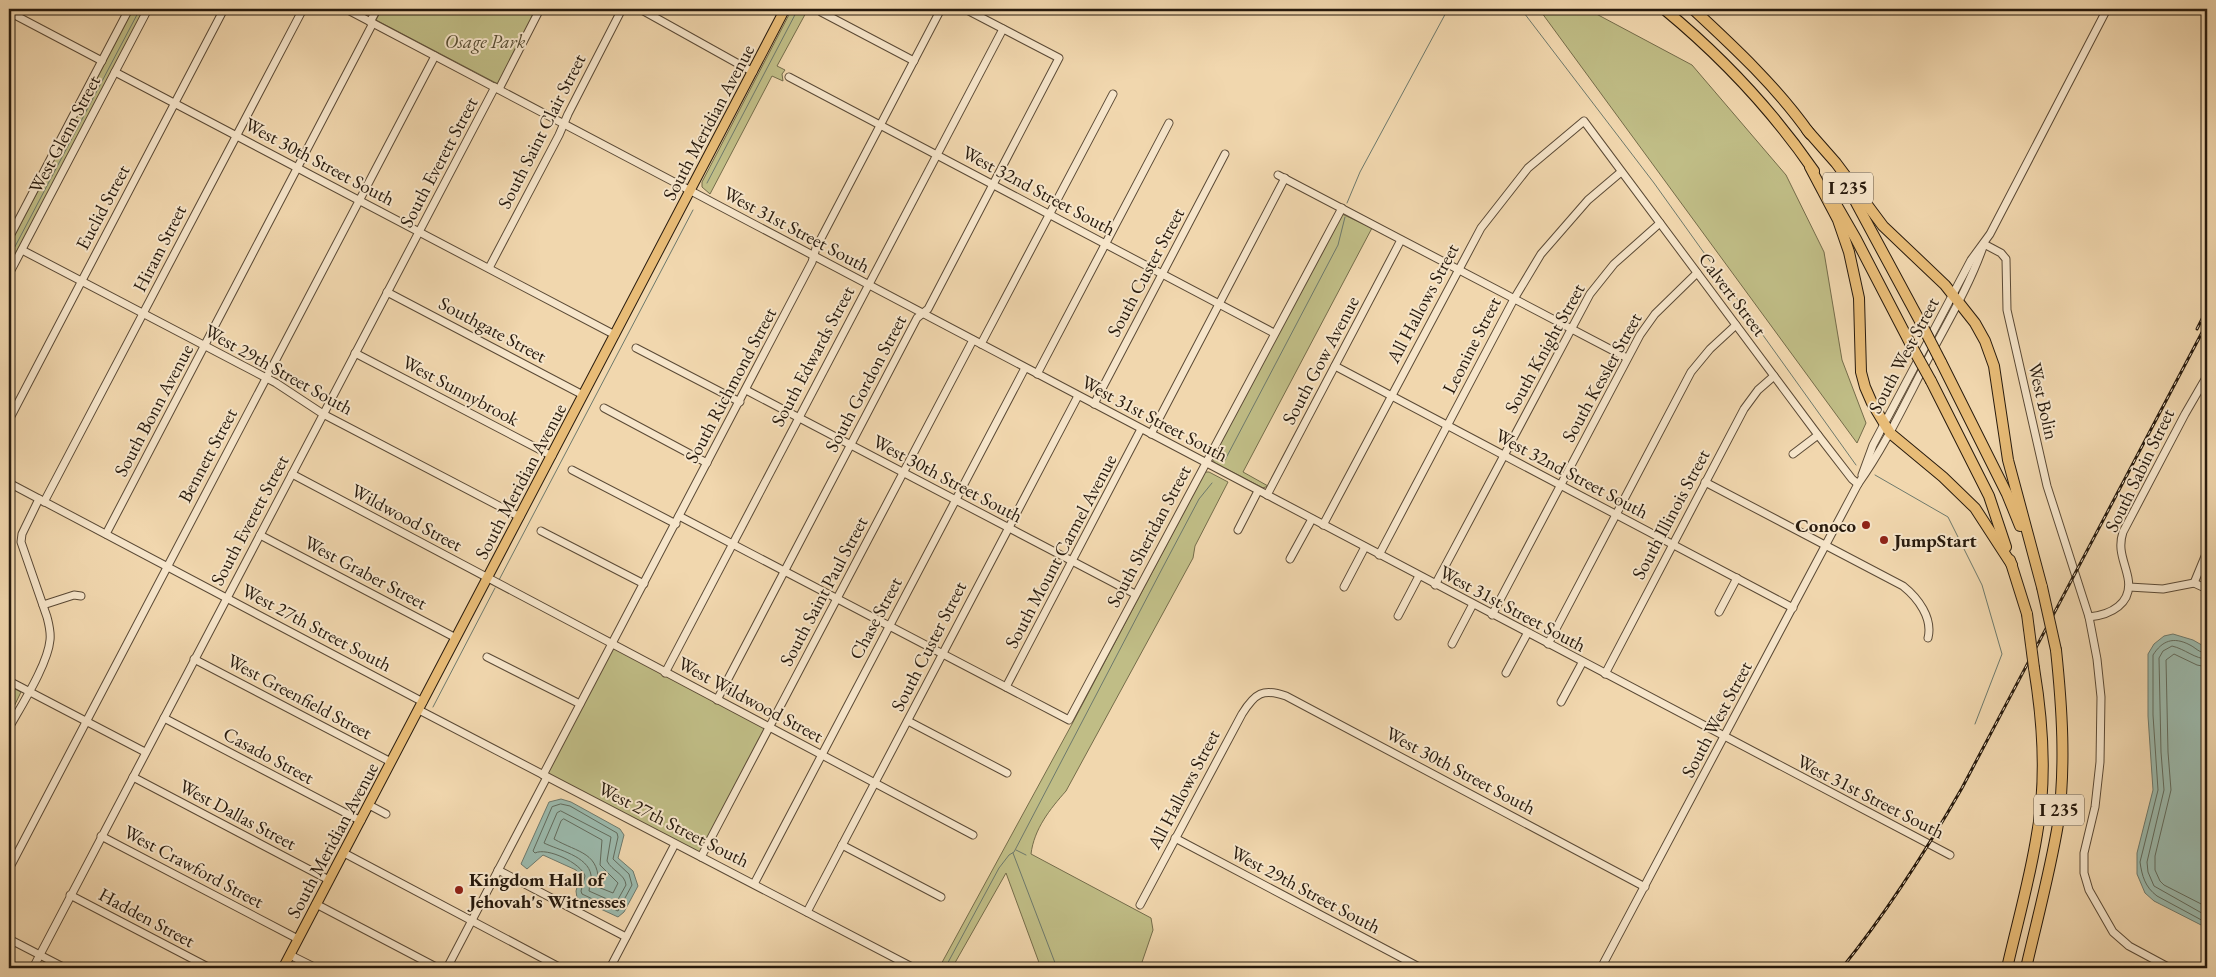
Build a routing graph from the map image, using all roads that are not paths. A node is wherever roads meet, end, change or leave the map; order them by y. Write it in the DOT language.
graph roads {
  1 [pos="129,9"];
  2 [pos="148,9"];
  3 [pos="224,9"];
  4 [pos="303,9"];
  5 [pos="346,9"];
  6 [pos="377,9"];
  7 [pos="540,9"];
  8 [pos="622,9"];
  9 [pos="640,9"];
  10 [pos="786,9"];
  11 [pos="942,9"];
  12 [pos="966,9"];
  13 [pos="1664,9"];
  14 [pos="1693,9"];
  15 [pos="2107,9"];
  16 [pos="9,12"];
  17 [pos="821,12"];
  18 [pos="372,23"];
  19 [pos="1003,29"];
  20 [pos="435,56"];
  21 [pos="102,61"];
  22 [pos="914,62"];
  23 [pos="114,72"];
  24 [pos="752,72"];
  25 [pos="789,77"];
  26 [pos="497,88"];
  27 [pos="1113,94"];
  28 [pos="175,103"];
  29 [pos="1584,121"];
  30 [pos="1170,123"];
  31 [pos="564,124"];
  32 [pos="881,125"];
  33 [pos="1807,130"];
  34 [pos="235,135"];
  35 [pos="1225,154"];
  36 [pos="937,155"];
  37 [pos="1810,167"];
  38 [pos="298,168"];
  39 [pos="1621,172"];
  40 [pos="994,184"];
  41 [pos="691,191"];
  42 [pos="359,200"];
  43 [pos="1342,208"];
  44 [pos="1050,214"];
  45 [pos="1660,223"];
  46 [pos="419,232"];
  47 [pos="9,238"];
  48 [pos="1401,240"];
  49 [pos="1106,244"];
  50 [pos="1984,244"];
  51 [pos="22,250"];
  52 [pos="814,256"];
  53 [pos="489,268"];
  54 [pos="1458,269"];
  55 [pos="1697,273"];
  56 [pos="9,274"];
  57 [pos="1162,274"];
  58 [pos="82,281"];
  59 [pos="868,284"];
  60 [pos="387,292"];
  61 [pos="1956,298"];
  62 [pos="1514,299"];
  63 [pos="1218,304"];
  64 [pos="143,313"];
  65 [pos="921,313"];
  66 [pos="1736,325"];
  67 [pos="1570,328"];
  68 [pos="1274,333"];
  69 [pos="615,335"];
  70 [pos="972,340"];
  71 [pos="981,344"];
  72 [pos="205,345"];
  73 [pos="636,348"];
  74 [pos="355,353"];
  75 [pos="1627,358"];
  76 [pos="1335,366"];
  77 [pos="1025,368"];
  78 [pos="1037,374"];
  79 [pos="1774,376"];
  80 [pos="2207,376"];
  81 [pos="266,378"];
  82 [pos="746,390"];
  83 [pos="583,395"];
  84 [pos="1078,396"];
  85 [pos="1391,396"];
  86 [pos="740,402"];
  87 [pos="1094,404"];
  88 [pos="604,408"];
  89 [pos="323,414"];
  90 [pos="798,418"];
  91 [pos="9,420"];
  92 [pos="1448,426"];
  93 [pos="1141,429"];
  94 [pos="1887,429"];
  95 [pos="1151,434"];
  96 [pos="1818,435"];
  97 [pos="851,446"];
  98 [pos="1793,454"];
  99 [pos="1504,455"];
  100 [pos="552,456"];
  101 [pos="707,463"];
  102 [pos="1206,463"];
  103 [pos="572,470"];
  104 [pos="903,473"];
  105 [pos="292,474"];
  106 [pos="1705,482"];
  107 [pos="9,483"];
  108 [pos="1858,484"];
  109 [pos="1560,485"];
  110 [pos="1258,491"];
  111 [pos="1267,495"];
  112 [pos="955,500"];
  113 [pos="42,501"];
  114 [pos="1616,514"];
  115 [pos="680,516"];
  116 [pos="520,517"];
  117 [pos="1312,519"];
  118 [pos="676,524"];
  119 [pos="1323,525"];
  120 [pos="1009,528"];
  121 [pos="1238,530"];
  122 [pos="541,531"];
  123 [pos="106,534"];
  124 [pos="260,535"];
  125 [pos="732,543"];
  126 [pos="1673,544"];
  127 [pos="1826,546"];
  128 [pos="1365,547"];
  129 [pos="2206,554"];
  130 [pos="1379,555"];
  131 [pos="2034,557"];
  132 [pos="1290,559"];
  133 [pos="1072,561"];
  134 [pos="2012,565"];
  135 [pos="167,567"];
  136 [pos="785,571"];
  137 [pos="1419,576"];
  138 [pos="488,578"];
  139 [pos="1737,578"];
  140 [pos="644,584"];
  141 [pos="2194,584"];
  142 [pos="1435,585"];
  143 [pos="1344,587"];
  144 [pos="2129,587"];
  145 [pos="2207,589"];
  146 [pos="1135,594"];
  147 [pos="81,596"];
  148 [pos="227,598"];
  149 [pos="837,598"];
  150 [pos="1473,604"];
  151 [pos="43,605"];
  152 [pos="1794,608"];
  153 [pos="1719,612"];
  154 [pos="1492,615"];
  155 [pos="1398,616"];
  156 [pos="2089,617"];
  157 [pos="890,626"];
  158 [pos="1527,634"];
  159 [pos="456,638"];
  160 [pos="1928,638"];
  161 [pos="1452,644"];
  162 [pos="1548,644"];
  163 [pos="612,645"];
  164 [pos="942,654"];
  165 [pos="487,657"];
  166 [pos="194,659"];
  167 [pos="1582,663"];
  168 [pos="665,673"];
  169 [pos="1506,673"];
  170 [pos="1604,674"];
  171 [pos="9,681"];
  172 [pos="1006,687"];
  173 [pos="28,690"];
  174 [pos="1260,694"];
  175 [pos="717,700"];
  176 [pos="1561,702"];
  177 [pos="580,704"];
  178 [pos="421,706"];
  179 [pos="164,718"];
  180 [pos="86,721"];
  181 [pos="908,721"];
  182 [pos="769,727"];
  183 [pos="9,728"];
  184 [pos="1724,738"];
  185 [pos="145,752"];
  186 [pos="822,755"];
  187 [pos="391,762"];
  188 [pos="1007,773"];
  189 [pos="545,776"];
  190 [pos="133,777"];
  191 [pos="875,783"];
  192 [pos="369,805"];
  193 [pos="386,814"];
  194 [pos="360,821"];
  195 [pos="973,835"];
  196 [pos="101,836"];
  197 [pos="1175,838"];
  198 [pos="675,844"];
  199 [pos="842,845"];
  200 [pos="344,853"];
  201 [pos="1950,855"];
  202 [pos="701,857"];
  203 [pos="9,869"];
  204 [pos="498,870"];
  205 [pos="329,880"];
  206 [pos="754,884"];
  207 [pos="1645,887"];
  208 [pos="70,895"];
  209 [pos="941,898"];
  210 [pos="316,904"];
  211 [pos="1140,905"];
  212 [pos="807,912"];
  213 [pos="471,921"];
  214 [pos="626,937"];
  215 [pos="9,938"];
  216 [pos="298,939"];
  217 [pos="40,955"];
  218 [pos="290,955"];
  219 [pos="33,968"];
  220 [pos="66,968"];
  221 [pos="210,968"];
  222 [pos="283,968"];
  223 [pos="316,968"];
  224 [pos="438,968"];
  225 [pos="447,968"];
  226 [pos="561,968"];
  227 [pos="610,968"];
  228 [pos="914,968"];
  229 [pos="1421,968"];
  230 [pos="1601,968"];
  231 [pos="2007,968"];
  232 [pos="2026,968"];
  233 [pos="2170,968"];
  1 -- 21 [label="street"];
  2 -- 23 [label="street, West Glenn Street"];
  3 -- 28 [label="street, Euclid Street"];
  4 -- 34 [label="street, Hiram Street"];
  5 -- 18 [label="street, West 31st Street South"];
  6 -- 18 [label="street, South Bonn Avenue"];
  7 -- 26 [label="street, South Everett Street"];
  8 -- 31 [label="street, South Saint Clair Street"];
  9 -- 24 [label="street"];
  10 -- 24 [label="main road, South Meridian Avenue"];
  11 -- 22 [label="street, South Richmond Street"];
  12 -- 19 [label="street"];
  13 -- 37 [label="highway, I 235"];
  14 -- 33 [label="highway, I 235"];
  15 -- 50 [label="street, South West Street"];
  16 -- 21 [label="street"];
  17 -- 22 [label="street"];
  18 -- 20 [label="street, West 31st Street South"];
  18 -- 38 [label="street, South Bonn Avenue"];
  19 -- 36 [label="street, South Edwards Street"];
  19 -- 40 [label="street, South Gordon Street"];
  20 -- 26 [label="street, West 31st Street South"];
  20 -- 42 [label="street, Bennett Street"];
  21 -- 47 [label="street"];
  22 -- 32 [label="street, South Richmond Street"];
  23 -- 28 [label="street, West 30th Street South"];
  23 -- 51 [label="street, West Glenn Street"];
  24 -- 41 [label="main road, South Meridian Avenue"];
  25 -- 32 [label="street, West 32nd Street South"];
  26 -- 31 [label="street, West 31st Street South"];
  26 -- 46 [label="street, South Everett Street"];
  27 -- 44 [label="street"];
  28 -- 34 [label="street, West 30th Street South"];
  28 -- 58 [label="street, Euclid Street"];
  29 -- 39 [label="street, Calvert Street"];
  29 -- 54 [label="street, All Hallows Street"];
  30 -- 49 [label="street"];
  31 -- 41 [label="street, West 31st Street South"];
  31 -- 53 [label="street, South Saint Clair Street"];
  32 -- 36 [label="street, West 32nd Street South"];
  32 -- 52 [label="street, South Richmond Street"];
  33 -- 61 [label="highway"];
  33 -- 131 [label="highway, I 235, bridge"];
  34 -- 38 [label="street, West 30th Street South"];
  34 -- 64 [label="street, Hiram Street"];
  35 -- 57 [label="street, South Custer Street"];
  36 -- 40 [label="street, West 32nd Street South"];
  36 -- 59 [label="street, South Edwards Street"];
  37 -- 94 [label="highway"];
  37 -- 134 [label="highway, I 235, bridge"];
  38 -- 42 [label="street, West 30th Street South"];
  38 -- 72 [label="street, South Bonn Avenue"];
  39 -- 45 [label="street, Calvert Street"];
  39 -- 62 [label="street, Leonine Street"];
  40 -- 44 [label="street, West 32nd Street South"];
  40 -- 65 [label="street, South Gordon Street"];
  41 -- 52 [label="street, West 31st Street South"];
  41 -- 69 [label="main road, South Meridian Avenue"];
  42 -- 46 [label="street, West 30th Street South"];
  42 -- 81 [label="street, Bennett Street"];
  43 -- 48 [label="street"];
  43 -- 63 [label="street"];
  43 -- 68 [label="street, South Sheridan Street"];
  44 -- 49 [label="street, West 32nd Street South"];
  44 -- 71 [label="street"];
  45 -- 55 [label="street, Calvert Street"];
  45 -- 67 [label="street, South Knight Street"];
  46 -- 53 [label="street, West 30th Street South"];
  46 -- 60 [label="street, South Everett Street"];
  48 -- 54 [label="street"];
  48 -- 76 [label="street, South Gow Avenue"];
  49 -- 57 [label="street, West 32nd Street South"];
  49 -- 78 [label="street"];
  50 -- 61 [label="street, South West Street"];
  50 -- 156 [label="street, West Bolin"];
  51 -- 56 [label="street, West Glenn Street"];
  51 -- 58 [label="street, West 29th Street South"];
  52 -- 59 [label="street, West 31st Street South"];
  52 -- 82 [label="street, South Richmond Street"];
  53 -- 69 [label="street, West 30th Street South"];
  54 -- 62 [label="street"];
  54 -- 85 [label="street, All Hallows Street"];
  55 -- 66 [label="street, Calvert Street"];
  55 -- 75 [label="street, South Kessler Street"];
  57 -- 63 [label="street, West 32nd Street South"];
  57 -- 87 [label="street, South Custer Street"];
  58 -- 64 [label="street, West 29th Street South"];
  58 -- 91 [label="street, Euclid Street"];
  59 -- 65 [label="street, West 31st Street South"];
  59 -- 90 [label="street, South Edwards Street"];
  60 -- 74 [label="street, South Everett Street"];
  60 -- 83 [label="street, Southgate Street"];
  61 -- 94 [label="street, South West Street"];
  61 -- 131 [label="highway"];
  62 -- 67 [label="street"];
  62 -- 92 [label="street, Leonine Street"];
  63 -- 68 [label="street, West 32nd Street South"];
  63 -- 95 [label="street"];
  64 -- 72 [label="street, West 29th Street South"];
  64 -- 113 [label="street, Hiram Street"];
  65 -- 70 [label="street, West 31st Street South"];
  65 -- 97 [label="street, South Gordon Street"];
  66 -- 79 [label="street, Calvert Street"];
  66 -- 114 [label="street"];
  67 -- 75 [label="street"];
  67 -- 99 [label="street, South Knight Street"];
  68 -- 102 [label="street, South Sheridan Street"];
  69 -- 83 [label="main road, South Meridian Avenue"];
  70 -- 71 [label="street, West 31st Street South"];
  70 -- 104 [label="street, South Saint Paul Street"];
  71 -- 77 [label="street, West 31st Street South"];
  72 -- 81 [label="street, West 29th Street South"];
  72 -- 123 [label="street, South Bonn Avenue"];
  73 -- 86 [label="street"];
  74 -- 89 [label="street, South Everett Street"];
  74 -- 100 [label="street, West Sunnybrook"];
  75 -- 109 [label="street, South Kessler Street"];
  76 -- 85 [label="street, West 32nd Street South"];
  76 -- 111 [label="street, South Gow Avenue"];
  77 -- 78 [label="street, West 31st Street South"];
  77 -- 112 [label="street, Chase Street"];
  78 -- 84 [label="street, West 31st Street South"];
  79 -- 96 [label="street, Calvert Street"];
  79 -- 106 [label="street, South Illinois Street"];
  80 -- 144 [label="street, South Sabin Street"];
  81 -- 89 [label="street, West 29th Street South"];
  81 -- 135 [label="street, Bennett Street"];
  82 -- 86 [label="street, South Richmond Street"];
  82 -- 90 [label="street, West 30th Street South"];
  83 -- 100 [label="main road, South Meridian Avenue"];
  84 -- 87 [label="street, West 31st Street South"];
  84 -- 120 [label="street, South Custer Street"];
  85 -- 92 [label="street, West 32nd Street South"];
  85 -- 119 [label="street, All Hallows Street"];
  86 -- 101 [label="street, South Richmond Street"];
  87 -- 93 [label="street, West 31st Street South"];
  88 -- 101 [label="street"];
  89 -- 105 [label="street, South Everett Street"];
  89 -- 116 [label="street, West 29th Street South"];
  90 -- 97 [label="street, West 30th Street South"];
  90 -- 125 [label="street, South Edwards Street"];
  92 -- 99 [label="street, West 32nd Street South"];
  92 -- 130 [label="street, Leonine Street"];
  93 -- 95 [label="street, West 31st Street South"];
  93 -- 133 [label="street, South Mount Carmel Avenue"];
  94 -- 108 [label="street, South West Street"];
  94 -- 134 [label="highway"];
  95 -- 102 [label="street, West 31st Street South"];
  96 -- 98 [label="street"];
  96 -- 108 [label="street, Calvert Street"];
  97 -- 104 [label="street, West 30th Street South"];
  97 -- 136 [label="street, South Gordon Street"];
  99 -- 109 [label="street, West 32nd Street South"];
  99 -- 142 [label="street, South Knight Street"];
  100 -- 116 [label="main road, South Meridian Avenue"];
  101 -- 115 [label="street, South Richmond Street"];
  102 -- 110 [label="street, West 31st Street South"];
  102 -- 146 [label="street, South Sheridan Street"];
  103 -- 118 [label="street"];
  104 -- 112 [label="street, West 30th Street South"];
  104 -- 149 [label="street, South Saint Paul Street"];
  105 -- 124 [label="street, South Everett Street"];
  105 -- 138 [label="street, Wildwood Street"];
  106 -- 126 [label="street, South Illinois Street"];
  106 -- 127 [label="street"];
  107 -- 113 [label="street, West 27th Street South"];
  108 -- 127 [label="street, South West Street"];
  109 -- 114 [label="street, West 32nd Street South"];
  109 -- 154 [label="street, South Kessler Street"];
  110 -- 111 [label="street, West 31st Street South"];
  110 -- 121 [label="street"];
  111 -- 117 [label="street, West 31st Street South"];
  112 -- 120 [label="street, West 30th Street South"];
  112 -- 157 [label="street, Chase Street"];
  113 -- 123 [label="street, West 27th Street South"];
  113 -- 151 [label="street, Hiram Street"];
  114 -- 126 [label="street, West 32nd Street South"];
  114 -- 162 [label="street"];
  115 -- 118 [label="street, South Richmond Street"];
  115 -- 125 [label="street"];
  116 -- 138 [label="main road, South Meridian Avenue"];
  117 -- 119 [label="street, West 31st Street South"];
  117 -- 132 [label="street"];
  118 -- 140 [label="street, South Richmond Street"];
  119 -- 128 [label="street, West 31st Street South"];
  120 -- 133 [label="street, West 30th Street South"];
  120 -- 164 [label="street, South Custer Street"];
  122 -- 140 [label="street"];
  123 -- 135 [label="street, West 27th Street South"];
  124 -- 148 [label="street, South Everett Street"];
  124 -- 159 [label="street, West Graber Street"];
  125 -- 136 [label="street"];
  125 -- 168 [label="street, South Edwards Street"];
  126 -- 139 [label="street, West 32nd Street South"];
  126 -- 170 [label="street, South Illinois Street"];
  127 -- 152 [label="street, South West Street"];
  127 -- 160 [label="street"];
  128 -- 130 [label="street, West 31st Street South"];
  128 -- 143 [label="street"];
  129 -- 141 [label="street"];
  130 -- 137 [label="street, West 31st Street South"];
  131 -- 232 [label="highway, I 235, bridge"];
  133 -- 146 [label="street, West 30th Street South"];
  133 -- 172 [label="street, South Mount Carmel Avenue"];
  134 -- 231 [label="highway, I 235, bridge"];
  135 -- 148 [label="street, West 27th Street South"];
  135 -- 180 [label="street, Bennett Street"];
  136 -- 149 [label="street"];
  136 -- 175 [label="street, South Gordon Street"];
  137 -- 142 [label="street, West 31st Street South"];
  137 -- 155 [label="street"];
  138 -- 159 [label="main road, South Meridian Avenue"];
  138 -- 163 [label="street, Wildwood Street"];
  139 -- 152 [label="street, West 32nd Street South"];
  139 -- 153 [label="street"];
  140 -- 163 [label="street, South Richmond Street"];
  141 -- 144 [label="street"];
  141 -- 145 [label="street"];
  142 -- 150 [label="street, West 31st Street South"];
  144 -- 156 [label="street"];
  146 -- 172 [label="street, South Sheridan Street"];
  147 -- 151 [label="street"];
  148 -- 166 [label="street, South Everett Street"];
  148 -- 178 [label="street, West 27th Street South"];
  149 -- 157 [label="street"];
  149 -- 182 [label="street, South Saint Paul Street"];
  150 -- 154 [label="street, West 31st Street South"];
  150 -- 161 [label="street"];
  151 -- 173 [label="street, Hiram Street"];
  152 -- 184 [label="street, South West Street"];
  154 -- 158 [label="street, West 31st Street South"];
  156 -- 233 [label="street"];
  157 -- 164 [label="street"];
  157 -- 186 [label="street, Chase Street"];
  158 -- 162 [label="street, West 31st Street South"];
  158 -- 169 [label="street"];
  159 -- 178 [label="main road, South Meridian Avenue"];
  162 -- 167 [label="street, West 31st Street South"];
  163 -- 168 [label="street, West Wildwood Street"];
  163 -- 177 [label="street, South Richmond Street"];
  164 -- 172 [label="street"];
  164 -- 181 [label="street, South Custer Street"];
  165 -- 177 [label="street"];
  166 -- 179 [label="street, South Everett Street"];
  166 -- 187 [label="street, West Greenfield Street"];
  167 -- 170 [label="street, West 31st Street South"];
  167 -- 176 [label="street"];
  168 -- 175 [label="street, West Wildwood Street"];
  170 -- 184 [label="street, West 31st Street South"];
  171 -- 173 [label="street"];
  173 -- 180 [label="street"];
  173 -- 183 [label="street, Hiram Street"];
  174 -- 197 [label="street, All Hallows Street"];
  174 -- 207 [label="street, West 30th Street South"];
  175 -- 182 [label="street, West Wildwood Street"];
  177 -- 189 [label="street, South Richmond Street"];
  178 -- 187 [label="main road, South Meridian Avenue"];
  178 -- 189 [label="street, West 27th Street South"];
  179 -- 185 [label="street, South Everett Street"];
  179 -- 194 [label="street, Casado Street"];
  180 -- 185 [label="street"];
  180 -- 203 [label="street, Bennett Street"];
  181 -- 188 [label="street"];
  181 -- 191 [label="street, South Custer Street"];
  182 -- 186 [label="street, West Wildwood Street"];
  182 -- 202 [label="street, South Saint Paul Street"];
  184 -- 201 [label="street, West 31st Street South"];
  184 -- 207 [label="street, South West Street"];
  185 -- 190 [label="street, South Everett Street"];
  186 -- 191 [label="street, West Wildwood Street"];
  186 -- 206 [label="street, Chase Street"];
  187 -- 192 [label="main road, South Meridian Avenue"];
  189 -- 198 [label="street, West 27th Street South"];
  189 -- 204 [label="street, South Richmond Street"];
  190 -- 196 [label="street, South Everett Street"];
  190 -- 205 [label="street, West Dallas Street"];
  191 -- 195 [label="street, West Wildwood Street"];
  191 -- 199 [label="street, South Custer Street"];
  192 -- 193 [label="street"];
  192 -- 194 [label="main road, South Meridian Avenue"];
  194 -- 200 [label="main road, South Meridian Avenue"];
  196 -- 208 [label="street, South Everett Street"];
  196 -- 216 [label="street, West Crawford Street"];
  197 -- 211 [label="street, All Hallows Street"];
  197 -- 229 [label="street, West 29th Street South"];
  198 -- 202 [label="street, West 27th Street South"];
  198 -- 214 [label="street"];
  199 -- 209 [label="street"];
  199 -- 212 [label="street, South Custer Street"];
  200 -- 205 [label="main road, South Meridian Avenue"];
  200 -- 213 [label="street"];
  202 -- 206 [label="street, West 27th Street South"];
  204 -- 213 [label="street, South Richmond Street"];
  204 -- 214 [label="street"];
  205 -- 210 [label="main road, South Meridian Avenue"];
  206 -- 212 [label="street, West 27th Street South"];
  207 -- 230 [label="street, South West Street"];
  208 -- 217 [label="street, South Everett Street"];
  208 -- 221 [label="street, Hadden Street"];
  210 -- 216 [label="main road, South Meridian Avenue"];
  210 -- 224 [label="street"];
  212 -- 228 [label="street, West 27th Street South"];
  213 -- 225 [label="street, South Richmond Street"];
  213 -- 226 [label="street"];
  214 -- 227 [label="street"];
  215 -- 217 [label="street"];
  216 -- 218 [label="main road, South Meridian Avenue"];
  217 -- 219 [label="street, South Everett Street"];
  217 -- 220 [label="street"];
  218 -- 222 [label="main road, South Meridian Avenue"];
  218 -- 223 [label="street"];
}
